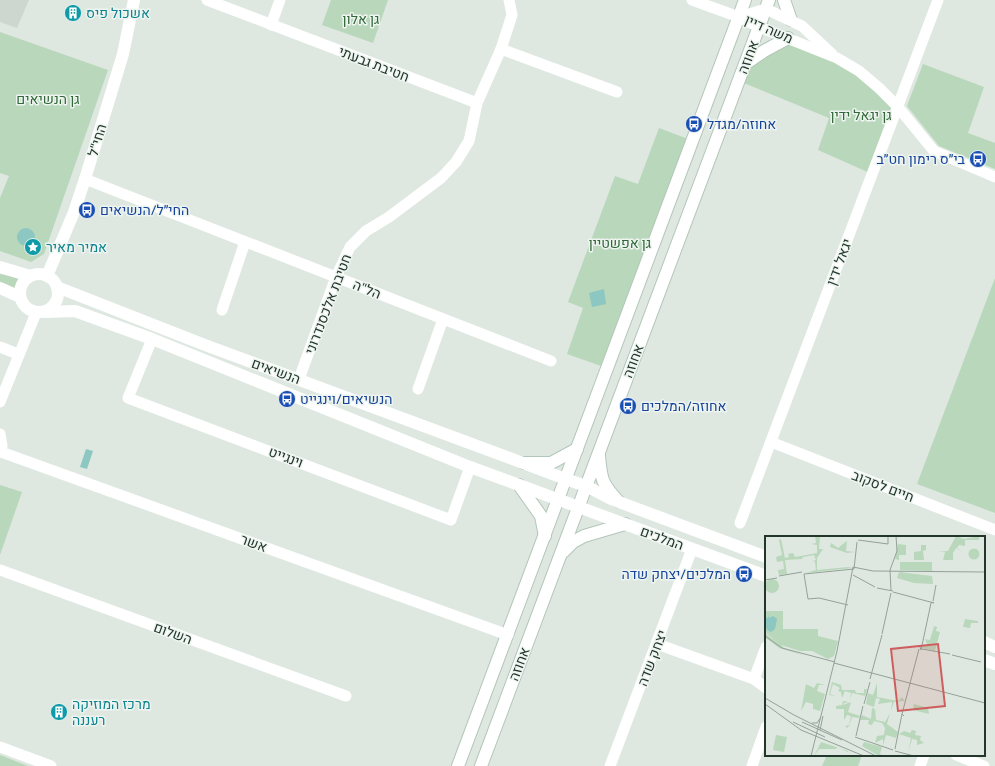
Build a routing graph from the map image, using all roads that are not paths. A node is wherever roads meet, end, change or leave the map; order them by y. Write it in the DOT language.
graph roads {
  1 [pos="134,0"];
  2 [pos="207,0"];
  3 [pos="280,0"];
  4 [pos="509,0"];
  5 [pos="692,0"];
  6 [pos="745,0"];
  7 [pos="784,0"];
  8 [pos="938,0"];
  9 [pos="767,4"];
  10 [pos="739,17"];
  11 [pos="791,20"];
  12 [pos="271,24"];
  13 [pos="759,27"];
  14 [pos="788,38"];
  15 [pos="501,49"];
  16 [pos="837,58"];
  17 [pos="745,64"];
  18 [pos="617,92"];
  19 [pos="477,103"];
  20 [pos="898,107"];
  21 [pos="995,177"];
  22 [pos="85,178"];
  23 [pos="245,242"];
  24 [pos="0,267"];
  25 [pos="30,276"];
  26 [pos="47,276"];
  27 [pos="336,277"];
  28 [pos="57,287"];
  29 [pos="0,288"];
  30 [pos="20,297"];
  31 [pos="222,310"];
  32 [pos="40,312"];
  33 [pos="443,319"];
  34 [pos="152,339"];
  35 [pos="0,347"];
  36 [pos="18,354"];
  37 [pos="551,361"];
  38 [pos="299,379"];
  39 [pos="418,389"];
  40 [pos="0,402"];
  41 [pos="0,434"];
  42 [pos="770,442"];
  43 [pos="577,449"];
  44 [pos="0,452"];
  45 [pos="599,452"];
  46 [pos="524,463"];
  47 [pos="470,467"];
  48 [pos="566,479"];
  49 [pos="519,485"];
  50 [pos="586,486"];
  51 [pos="558,500"];
  52 [pos="618,501"];
  53 [pos="578,507"];
  54 [pos="740,523"];
  55 [pos="624,524"];
  56 [pos="995,530"];
  57 [pos="545,536"];
  58 [pos="692,549"];
  59 [pos="560,554"];
  60 [pos="765,557"];
  61 [pos="0,570"];
  62 [pos="765,576"];
  63 [pos="508,635"];
  64 [pos="985,642"];
  65 [pos="657,644"];
  66 [pos="995,647"];
  67 [pos="765,650"];
  68 [pos="985,660"];
  69 [pos="995,664"];
  70 [pos="754,679"];
  71 [pos="765,687"];
  72 [pos="346,696"];
  73 [pos="765,730"];
  74 [pos="0,747"];
  75 [pos="924,756"];
  76 [pos="959,756"];
  77 [pos="51,766"];
  78 [pos="458,766"];
  79 [pos="481,766"];
  80 [pos="610,766"];
  81 [pos="752,766"];
  82 [pos="920,766"];
  83 [pos="984,766"];
  1 -- 22 [label="street, החי\"ל"];
  2 -- 12 [label="street, חטיבת גבעתי"];
  3 -- 12 [label="street"];
  4 -- 15 [label="street, חטיבת אלכסנדרוני"];
  5 -- 10 [label="street"];
  6 -- 10 [label="street, אחוזה"];
  7 -- 11 [label="street"];
  8 -- 20 [label="street, יגאל ידין"];
  9 -- 10 [label="street, משה דיין"];
  9 -- 11 [label="street, משה דיין"];
  9 -- 13 [label="street, אחוזה"];
  10 -- 13 [label="street, משה דיין"];
  10 -- 43 [label="street, אחוזה"];
  11 -- 16 [label="street, משה דיין"];
  12 -- 19 [label="street, חטיבת גבעתי"];
  13 -- 14 [label="street, משה דיין"];
  13 -- 17 [label="street, אחוזה"];
  14 -- 16 [label="street, משה דיין"];
  14 -- 17 [label="street"];
  15 -- 18 [label="street"];
  15 -- 19 [label="street, חטיבת אלכסנדרוני"];
  16 -- 20 [label="street, משה דיין"];
  17 -- 45 [label="street, אחוזה"];
  19 -- 27 [label="street, חטיבת אלכסנדרוני"];
  20 -- 21 [label="street, משה דיין"];
  20 -- 42 [label="street, יגאל ידין"];
  22 -- 23 [label="street, הל\"ה"];
  22 -- 26 [label="street, החי\"ל"];
  23 -- 27 [label="street, הל\"ה"];
  23 -- 31 [label="street"];
  24 -- 25 [label="street"];
  25 -- 26 [label="street"];
  25 -- 30 [label="street"];
  26 -- 28 [label="street"];
  27 -- 33 [label="street, הל\"ה"];
  27 -- 38 [label="street, חטיבת אלכסנדרוני"];
  28 -- 32 [label="street"];
  28 -- 38 [label="street, הנשיאים"];
  29 -- 30 [label="street"];
  30 -- 32 [label="street"];
  32 -- 34 [label="street, הנשיאים"];
  32 -- 36 [label="street"];
  33 -- 37 [label="street, הל\"ה"];
  33 -- 39 [label="street"];
  34 -- 47 [label="street, הנשיאים"];
  34 -- 47 [label="street, וינגייט"];
  35 -- 36 [label="street"];
  36 -- 40 [label="street"];
  38 -- 46 [label="street, הנשיאים"];
  41 -- 44 [label="street"];
  42 -- 54 [label="street, יגאל ידין"];
  42 -- 56 [label="street, חיים לסקוב"];
  43 -- 46 [label="street"];
  43 -- 48 [label="street, אחוזה"];
  44 -- 63 [label="street, אשר"];
  45 -- 50 [label="street, אחוזה"];
  45 -- 52 [label="street"];
  46 -- 48 [label="street, הנשיאים"];
  47 -- 49 [label="street, הנשיאים"];
  48 -- 50 [label="street, הנשיאים"];
  48 -- 51 [label="street, אחוזה"];
  49 -- 51 [label="street, הנשיאים"];
  49 -- 57 [label="street"];
  50 -- 52 [label="street, המלכים"];
  50 -- 53 [label="street, אחוזה"];
  51 -- 53 [label="street, המלכים"];
  51 -- 57 [label="street, אחוזה"];
  52 -- 60 [label="street, המלכים"];
  53 -- 55 [label="street, המלכים"];
  53 -- 59 [label="street, אחוזה"];
  55 -- 58 [label="street, המלכים"];
  55 -- 59 [label="street"];
  57 -- 63 [label="street, אחוזה"];
  58 -- 62 [label="street, המלכים"];
  58 -- 65 [label="street, יצחק שדה"];
  59 -- 79 [label="street, אחוזה"];
  61 -- 72 [label="street, השלום"];
  63 -- 78 [label="street, אחוזה"];
  64 -- 66 [label="street"];
  65 -- 70 [label="street"];
  65 -- 80 [label="street, יצחק שדה"];
  67 -- 70 [label="street"];
  68 -- 69 [label="street"];
  70 -- 71 [label="street"];
  73 -- 81 [label="street"];
  74 -- 77 [label="street"];
  75 -- 82 [label="street"];
  76 -- 83 [label="street"];
}
